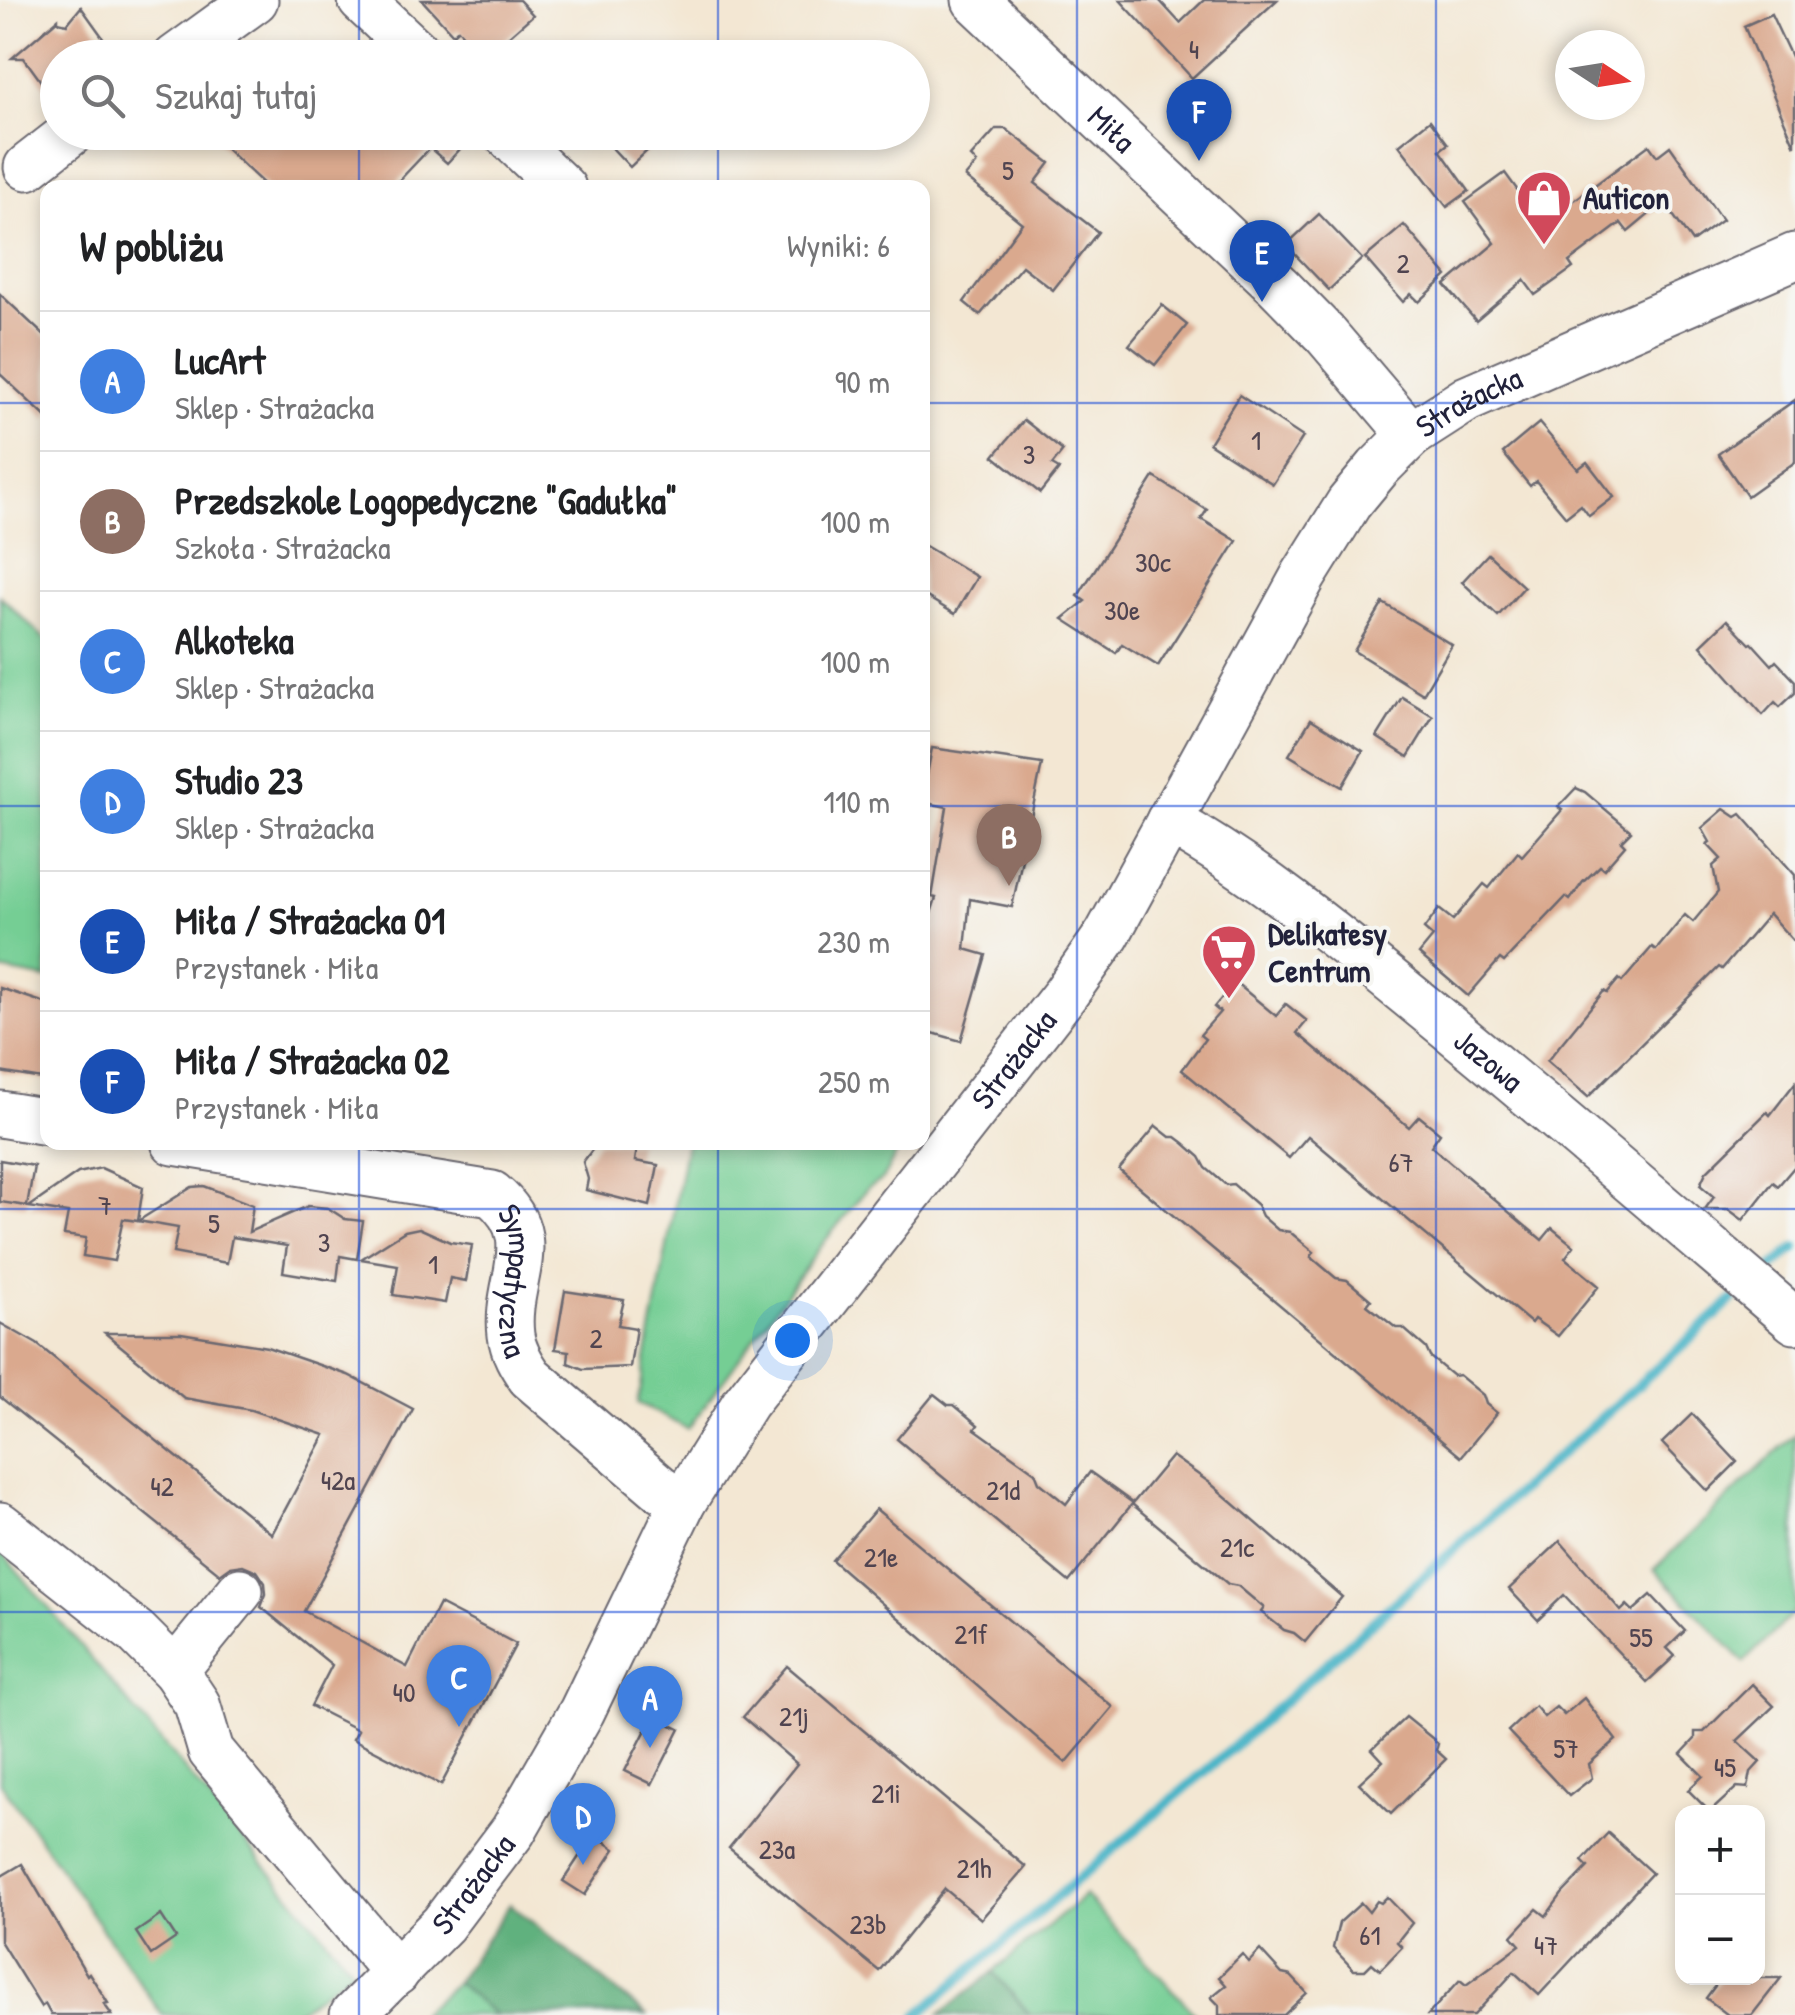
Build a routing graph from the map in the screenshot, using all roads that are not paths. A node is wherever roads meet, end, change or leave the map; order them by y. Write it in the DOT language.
graph roads {
  1 [pos="255,0"];
  2 [pos="361,0"];
  3 [pos="975,0"];
  4 [pos="200,40"];
  5 [pos="404,40"];
  6 [pos="48,150"];
  7 [pos="523,150"];
  8 [pos="26,166"];
  9 [pos="555,180"];
  10 [pos="1795,256"];
  11 [pos="1411,435"];
  12 [pos="1170,821"];
  13 [pos="0,1114"];
  14 [pos="40,1121"];
  15 [pos="223,1150"];
  16 [pos="1795,1321"];
  17 [pos="682,1502"];
  18 [pos="0,1525"];
  19 [pos="240,1590"];
  20 [pos="175,1671"];
  21 [pos="396,1973"];
  22 [pos="352,2015"];
  1 -- 4 [label="street"];
  2 -- 5 [label="street"];
  3 -- 11 [label="street, Miła"];
  6 -- 8 [label="street"];
  7 -- 9 [label="street"];
  10 -- 11 [label="street, Strażacka"];
  11 -- 12 [label="street, Strażacka"];
  12 -- 16 [label="street, Jazowa"];
  12 -- 17 [label="street, Strażacka"];
  13 -- 14 [label="street"];
  15 -- 17 [label="street, Sympatyczna"];
  17 -- 21 [label="street, Strażacka"];
  18 -- 20 [label="street"];
  19 -- 20 [label="street"];
  20 -- 21 [label="street"];
  21 -- 22 [label="street, Strażacka"];
}
